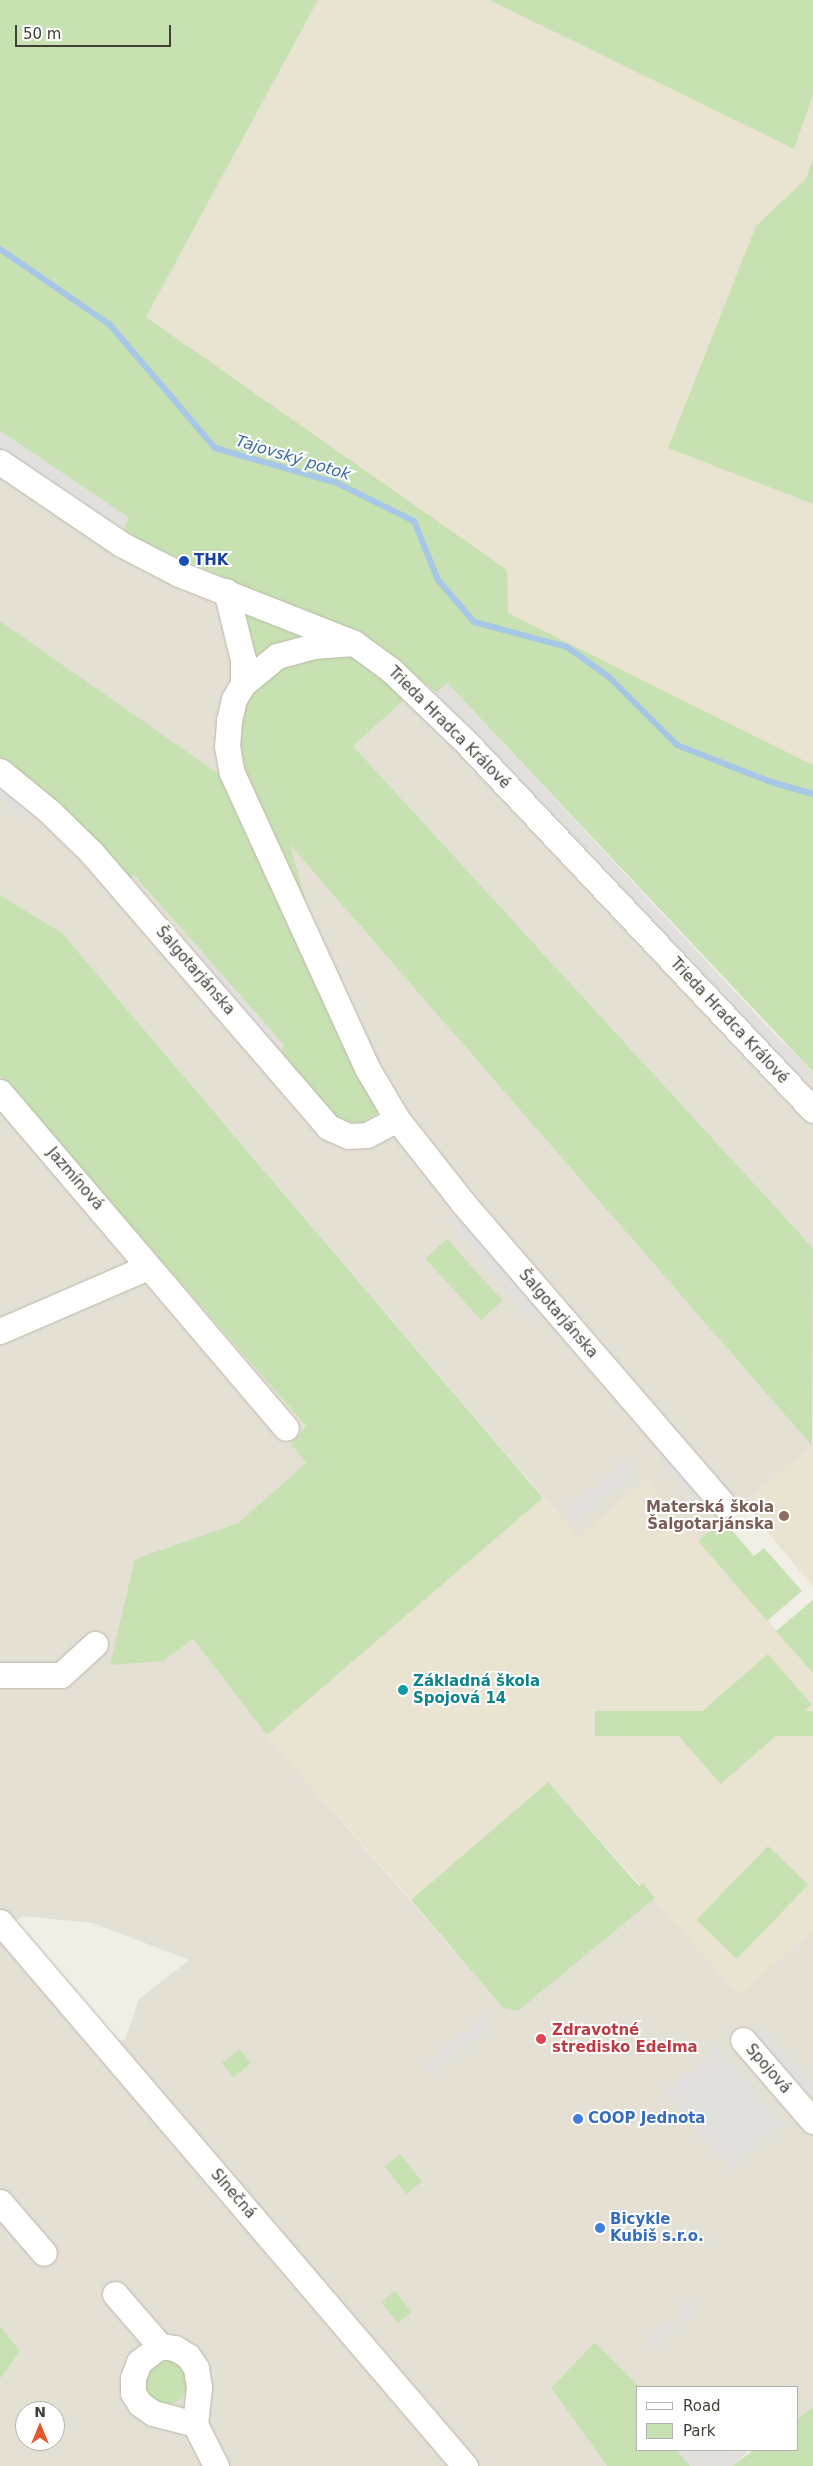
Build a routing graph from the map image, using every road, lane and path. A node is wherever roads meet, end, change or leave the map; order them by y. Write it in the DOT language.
graph roads {
  1 [pos="0,462"];
  2 [pos="226,591"];
  3 [pos="354,643"];
  4 [pos="243,684"];
  5 [pos="0,772"];
  6 [pos="0,1092"];
  7 [pos="813,1110"];
  8 [pos="397,1119"];
  9 [pos="148,1266"];
  10 [pos="0,1331"];
  11 [pos="286,1428"];
  12 [pos="723,1504"];
  13 [pos="95,1644"];
  14 [pos="0,1675"];
  15 [pos="0,1922"];
  16 [pos="743,2040"];
  17 [pos="813,2121"];
  18 [pos="0,2202"];
  19 [pos="44,2253"];
  20 [pos="115,2294"];
  21 [pos="160,2346"];
  22 [pos="194,2424"];
  23 [pos="216,2466"];
  24 [pos="465,2466"];
  1 -- 2 [label="street, Trieda Hradca Králové"];
  2 -- 3 [label="street, Trieda Hradca Králové"];
  2 -- 4 [label="street"];
  3 -- 4 [label="street, Šalgotarjánska"];
  3 -- 7 [label="street, Trieda Hradca Králové"];
  4 -- 8 [label="street, Šalgotarjánska"];
  5 -- 8 [label="street, Šalgotarjánska"];
  6 -- 9 [label="street, Jazmínová"];
  8 -- 12 [label="street, Šalgotarjánska"];
  9 -- 10 [label="street"];
  9 -- 11 [label="street, Jazmínová"];
  13 -- 14 [label="street"];
  15 -- 24 [label="street, Slnečná"];
  16 -- 17 [label="street, Spojová"];
  18 -- 19 [label="street"];
  20 -- 21 [label="street"];
  21 -- 22 [label="street"];
  21 -- 22 [label="street"];
  22 -- 23 [label="street"];
}
